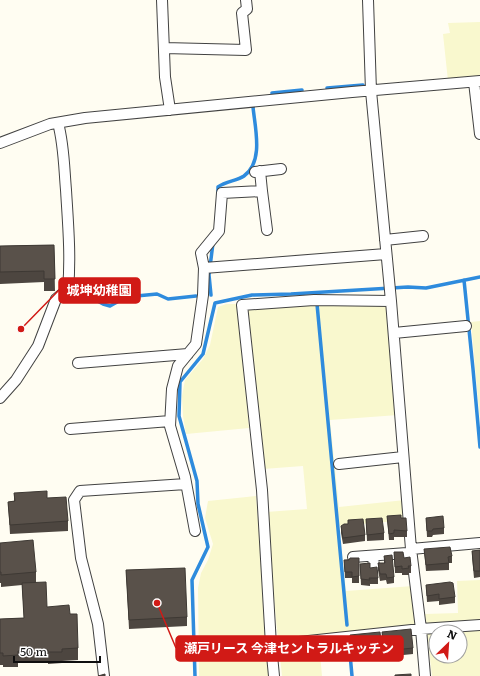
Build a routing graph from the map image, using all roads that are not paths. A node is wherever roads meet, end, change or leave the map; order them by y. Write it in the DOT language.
graph roads {
  1 [pos="162,0"];
  2 [pos="246,0"];
  3 [pos="368,0"];
  4 [pos="164,48"];
  5 [pos="477,81"];
  6 [pos="371,91"];
  7 [pos="170,110"];
  8 [pos="58,123"];
  9 [pos="480,134"];
  10 [pos="0,143"];
  11 [pos="281,169"];
  12 [pos="262,191"];
  13 [pos="267,230"];
  14 [pos="423,236"];
  15 [pos="385,240"];
  16 [pos="386,254"];
  17 [pos="204,268"];
  18 [pos="391,299"];
  19 [pos="466,326"];
  20 [pos="394,333"];
  21 [pos="188,354"];
  22 [pos="78,362"];
  23 [pos="0,398"];
  24 [pos="170,421"];
  25 [pos="70,429"];
  26 [pos="403,458"];
  27 [pos="339,464"];
  28 [pos="186,484"];
  29 [pos="195,531"];
  30 [pos="480,543"];
  31 [pos="411,551"];
  32 [pos="373,556"];
  33 [pos="353,557"];
  34 [pos="374,567"];
  35 [pos="480,625"];
  36 [pos="421,629"];
  37 [pos="271,645"];
  38 [pos="104,676"];
  39 [pos="274,676"];
  40 [pos="425,676"];
  1 -- 4 [label="street"];
  2 -- 4 [label="street"];
  3 -- 6 [label="street"];
  4 -- 7 [label="street"];
  5 -- 6 [label="street"];
  5 -- 9 [label="street"];
  6 -- 7 [label="street"];
  6 -- 15 [label="street"];
  7 -- 8 [label="street"];
  8 -- 10 [label="street"];
  8 -- 23 [label="street"];
  11 -- 12 [label="street"];
  12 -- 13 [label="street"];
  12 -- 17 [label="street"];
  14 -- 15 [label="street"];
  15 -- 16 [label="street"];
  16 -- 17 [label="street"];
  16 -- 18 [label="street"];
  17 -- 21 [label="street"];
  18 -- 20 [label="street"];
  18 -- 37 [label="street"];
  19 -- 20 [label="street"];
  20 -- 26 [label="street"];
  21 -- 22 [label="street"];
  21 -- 24 [label="street"];
  24 -- 25 [label="street"];
  24 -- 28 [label="street"];
  26 -- 27 [label="street"];
  26 -- 31 [label="street"];
  28 -- 29 [label="street"];
  28 -- 38 [label="street"];
  30 -- 31 [label="street"];
  31 -- 32 [label="street"];
  31 -- 36 [label="street"];
  32 -- 33 [label="street"];
  32 -- 34 [label="street"];
  35 -- 36 [label="street"];
  36 -- 37 [label="street"];
  36 -- 40 [label="street"];
  37 -- 39 [label="street"];
}
